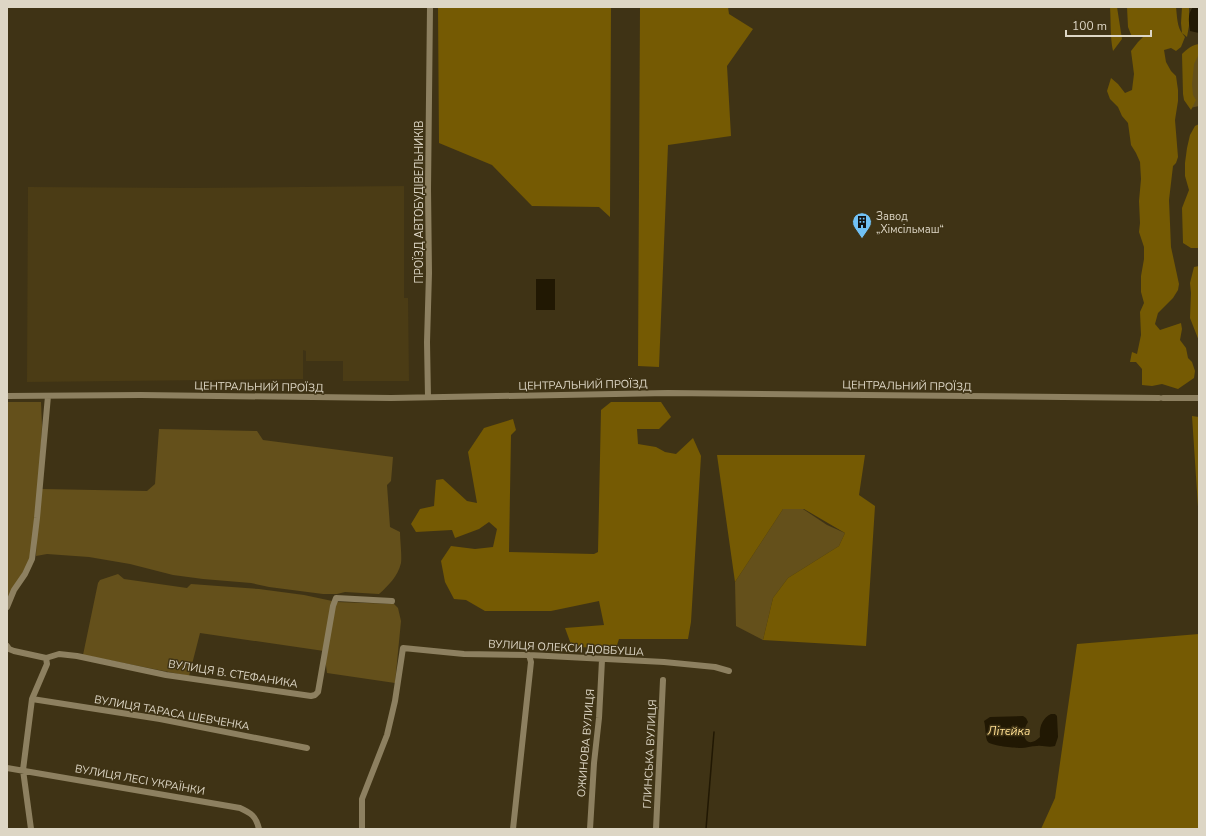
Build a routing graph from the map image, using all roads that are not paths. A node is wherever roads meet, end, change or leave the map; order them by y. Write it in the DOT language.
graph roads {
  1 [pos="430,7"];
  2 [pos="7,396"];
  3 [pos="48,396"];
  4 [pos="428,397"];
  5 [pos="1199,398"];
  6 [pos="392,601"];
  7 [pos="7,607"];
  8 [pos="7,646"];
  9 [pos="529,655"];
  10 [pos="46,658"];
  11 [pos="602,660"];
  12 [pos="729,670"];
  13 [pos="663,680"];
  14 [pos="32,699"];
  15 [pos="307,748"];
  16 [pos="7,768"];
  17 [pos="23,770"];
  18 [pos="30,829"];
  19 [pos="259,829"];
  20 [pos="362,829"];
  21 [pos="513,829"];
  22 [pos="590,829"];
  23 [pos="656,829"];
  1 -- 4 [label="street, ПРОЇЗД АВТОБУДІВЕЛЬНИКІВ"];
  2 -- 3 [label="street, ЦЕНТРАЛЬНИЙ ПРОЇЗД"];
  3 -- 4 [label="street, ЦЕНТРАЛЬНИЙ ПРОЇЗД"];
  3 -- 7 [label="street"];
  4 -- 5 [label="street, ЦЕНТРАЛЬНИЙ ПРОЇЗД"];
  6 -- 10 [label="street, ВУЛИЦЯ В. СТЕФАНИКА"];
  8 -- 10 [label="street"];
  9 -- 11 [label="street, ВУЛИЦЯ ОЛЕКСИ ДОВБУША"];
  9 -- 20 [label="street, ВУЛИЦЯ ОЛЕКСИ ДОВБУША"];
  9 -- 21 [label="street"];
  10 -- 14 [label="street"];
  11 -- 12 [label="street, ВУЛИЦЯ ОЛЕКСИ ДОВБУША"];
  11 -- 22 [label="street, ОЖИНОВА ВУЛИЦЯ"];
  13 -- 23 [label="street, ГЛИНСЬКА ВУЛИЦЯ"];
  14 -- 15 [label="street, ВУЛИЦЯ ТАРАСА ШЕВЧЕНКА"];
  14 -- 17 [label="street"];
  16 -- 17 [label="street, ВУЛИЦЯ ЛЕСІ УКРАЇНКИ"];
  17 -- 18 [label="street"];
  17 -- 19 [label="street, ВУЛИЦЯ ЛЕСІ УКРАЇНКИ"];
}
